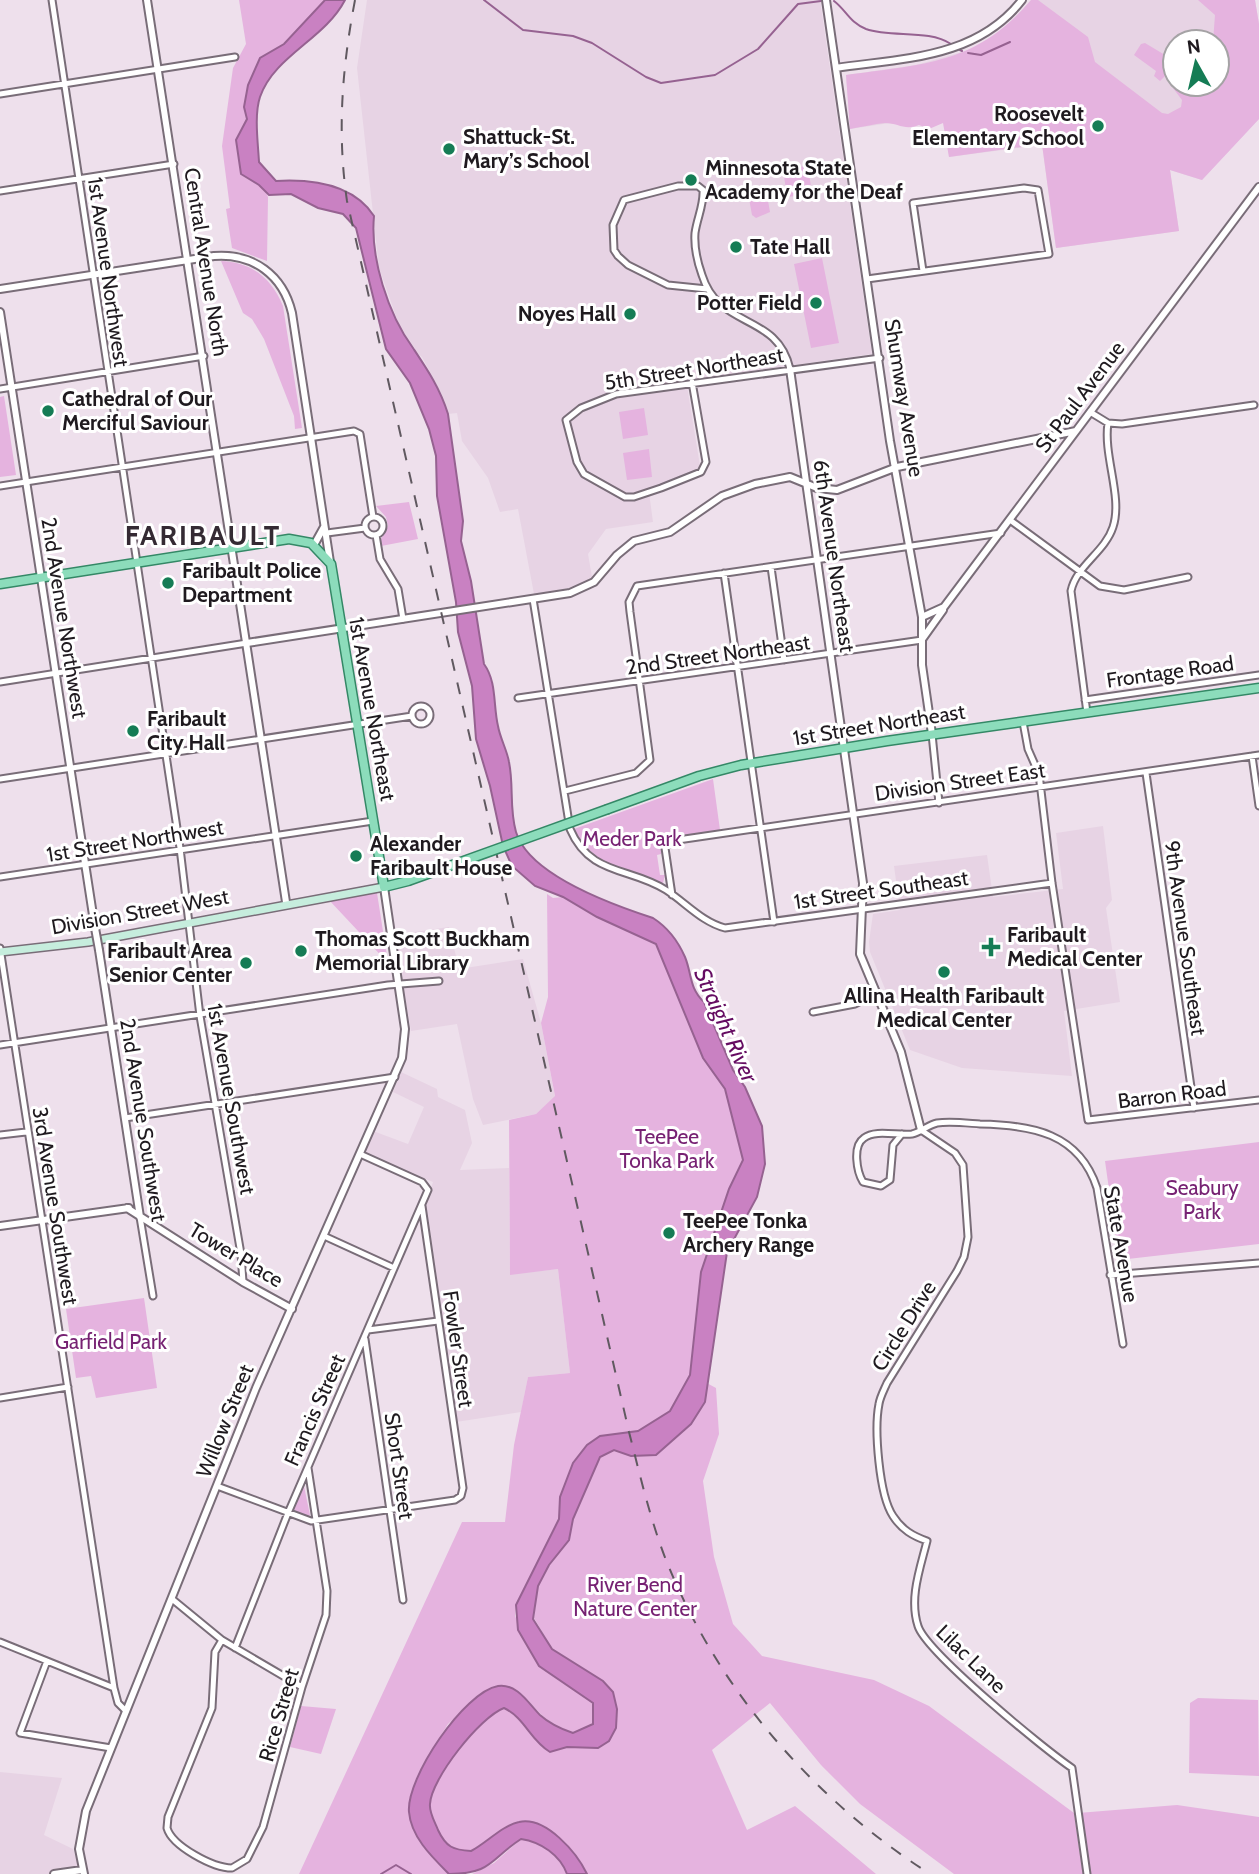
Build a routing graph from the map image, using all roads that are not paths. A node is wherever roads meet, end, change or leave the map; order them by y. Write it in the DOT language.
graph roads {
  1 [pos="51,0"];
  2 [pos="146,0"];
  3 [pos="826,0"];
  4 [pos="1022,0"];
  5 [pos="235,57"];
  6 [pos="157,68"];
  7 [pos="836,68"];
  8 [pos="64,84"];
  9 [pos="0,94"];
  10 [pos="174,164"];
  11 [pos="79,179"];
  12 [pos="1259,187"];
  13 [pos="0,191"];
  14 [pos="189,260"];
  15 [pos="923,271"];
  16 [pos="93,276"];
  17 [pos="702,276"];
  18 [pos="867,279"];
  19 [pos="691,286"];
  20 [pos="0,289"];
  21 [pos="707,289"];
  22 [pos="0,312"];
  23 [pos="204,356"];
  24 [pos="880,358"];
  25 [pos="790,369"];
  26 [pos="107,371"];
  27 [pos="692,382"];
  28 [pos="10,388"];
  29 [pos="0,389"];
  30 [pos="1254,405"];
  31 [pos="1090,412"];
  32 [pos="1108,423"];
  33 [pos="1076,431"];
  34 [pos="312,438"];
  35 [pos="217,452"];
  36 [pos="121,467"];
  37 [pos="897,467"];
  38 [pos="25,482"];
  39 [pos="808,483"];
  40 [pos="0,485"];
  41 [pos="373,517"];
  42 [pos="1010,520"];
  43 [pos="325,521"];
  44 [pos="365,528"];
  45 [pos="327,533"];
  46 [pos="1001,533"];
  47 [pos="376,535"];
  48 [pos="314,545"];
  49 [pos="911,546"];
  50 [pos="232,547"];
  51 [pos="817,559"];
  52 [pos="135,562"];
  53 [pos="331,564"];
  54 [pos="771,567"];
  55 [pos="724,573"];
  56 [pos="1080,574"];
  57 [pos="1188,577"];
  58 [pos="41,578"];
  59 [pos="0,584"];
  60 [pos="533,599"];
  61 [pos="944,607"];
  62 [pos="922,617"];
  63 [pos="403,619"];
  64 [pos="341,629"];
  65 [pos="922,640"];
  66 [pos="247,643"];
  67 [pos="830,654"];
  68 [pos="150,658"];
  69 [pos="784,660"];
  70 [pos="738,667"];
  71 [pos="56,674"];
  72 [pos="1259,675"];
  73 [pos="0,682"];
  74 [pos="639,682"];
  75 [pos="1259,688"];
  76 [pos="550,694"];
  77 [pos="518,698"];
  78 [pos="1085,700"];
  79 [pos="1087,713"];
  80 [pos="412,716"];
  81 [pos="1023,722"];
  82 [pos="356,725"];
  83 [pos="932,734"];
  84 [pos="261,739"];
  85 [pos="843,747"];
  86 [pos="165,753"];
  87 [pos="1255,755"];
  88 [pos="751,763"];
  89 [pos="70,768"];
  90 [pos="1146,772"];
  91 [pos="0,779"];
  92 [pos="1041,788"];
  93 [pos="565,792"];
  94 [pos="939,803"];
  95 [pos="1259,806"];
  96 [pos="853,814"];
  97 [pos="373,821"];
  98 [pos="760,828"];
  99 [pos="276,835"];
  100 [pos="180,848"];
  101 [pos="86,865"];
  102 [pos="0,877"];
  103 [pos="1052,883"];
  104 [pos="384,887"];
  105 [pos="672,895"];
  106 [pos="286,902"];
  107 [pos="862,908"];
  108 [pos="188,922"];
  109 [pos="774,922"];
  110 [pos="95,928"];
  111 [pos="0,951"];
  112 [pos="439,981"];
  113 [pos="397,984"];
  114 [pos="875,994"];
  115 [pos="813,1012"];
  116 [pos="200,1016"];
  117 [pos="110,1029"];
  118 [pos="14,1043"];
  119 [pos="0,1045"];
  120 [pos="395,1077"];
  121 [pos="1259,1100"];
  122 [pos="217,1104"];
  123 [pos="1194,1108"];
  124 [pos="125,1118"];
  125 [pos="921,1130"];
  126 [pos="26,1132"];
  127 [pos="902,1134"];
  128 [pos="0,1135"];
  129 [pos="360,1154"];
  130 [pos="138,1206"];
  131 [pos="422,1206"];
  132 [pos="127,1208"];
  133 [pos="140,1216"];
  134 [pos="40,1220"];
  135 [pos="0,1226"];
  136 [pos="324,1236"];
  137 [pos="1259,1264"];
  138 [pos="394,1268"];
  139 [pos="1110,1275"];
  140 [pos="243,1282"];
  141 [pos="153,1296"];
  142 [pos="292,1308"];
  143 [pos="438,1321"];
  144 [pos="367,1330"];
  145 [pos="365,1337"];
  146 [pos="1123,1344"];
  147 [pos="68,1387"];
  148 [pos="0,1398"];
  149 [pos="307,1468"];
  150 [pos="217,1486"];
  151 [pos="390,1509"];
  152 [pos="288,1513"];
  153 [pos="316,1520"];
  154 [pos="928,1541"];
  155 [pos="172,1599"];
  156 [pos="403,1600"];
  157 [pos="222,1640"];
  158 [pos="0,1642"];
  159 [pos="235,1648"];
  160 [pos="47,1661"];
  161 [pos="302,1687"];
  162 [pos="114,1688"];
  163 [pos="126,1711"];
  164 [pos="111,1748"];
  165 [pos="83,1872"];
  166 [pos="54,1874"];
  167 [pos="1087,1874"];
  1 -- 8 [label="street, 1st Avenue Northwest"];
  2 -- 6 [label="street, Central Avenue North"];
  3 -- 7 [label="street, Shumway Avenue"];
  4 -- 7 [label="street"];
  5 -- 6 [label="street"];
  6 -- 8 [label="street"];
  6 -- 10 [label="street, Central Avenue North"];
  7 -- 18 [label="street, Shumway Avenue"];
  8 -- 9 [label="street"];
  8 -- 11 [label="street, 1st Avenue Northwest"];
  10 -- 11 [label="street"];
  10 -- 14 [label="street, Central Avenue North"];
  11 -- 13 [label="street"];
  11 -- 16 [label="street, 1st Avenue Northwest"];
  12 -- 31 [label="street, St Paul Avenue"];
  14 -- 16 [label="street, 1st Avenue Northeast"];
  14 -- 23 [label="street, Central Avenue North"];
  14 -- 34 [label="street, 1st Avenue Northeast"];
  15 -- 15 [label="street"];
  15 -- 18 [label="street"];
  16 -- 20 [label="street, 1st Avenue Northeast"];
  16 -- 26 [label="street, 1st Avenue Northwest"];
  17 -- 19 [label="street"];
  17 -- 19 [label="street"];
  17 -- 21 [label="street"];
  18 -- 24 [label="street, Shumway Avenue"];
  19 -- 21 [label="street"];
  21 -- 25 [label="street"];
  22 -- 28 [label="street, 2nd Avenue Northwest"];
  23 -- 26 [label="street"];
  23 -- 35 [label="street, Central Avenue North"];
  24 -- 25 [label="street, 5th Street Northeast"];
  24 -- 37 [label="street, Shumway Avenue"];
  25 -- 27 [label="street, 5th Street Northeast"];
  25 -- 39 [label="street, 6th Avenue Northeast"];
  26 -- 28 [label="street"];
  26 -- 36 [label="street, 1st Avenue Northwest"];
  27 -- 27 [label="street, 5th Street Northeast"];
  28 -- 29 [label="street"];
  28 -- 38 [label="street, 2nd Avenue Northwest"];
  30 -- 32 [label="street"];
  31 -- 32 [label="street"];
  31 -- 33 [label="street, St Paul Avenue"];
  32 -- 56 [label="street"];
  33 -- 37 [label="street"];
  33 -- 42 [label="street, St Paul Avenue"];
  34 -- 35 [label="street"];
  34 -- 41 [label="street"];
  34 -- 43 [label="street, 1st Avenue Northeast"];
  35 -- 36 [label="street"];
  35 -- 50 [label="street, Central Avenue North"];
  36 -- 38 [label="street"];
  36 -- 52 [label="street, 1st Avenue Northwest"];
  37 -- 39 [label="street"];
  37 -- 49 [label="street, Shumway Avenue"];
  38 -- 40 [label="street"];
  38 -- 58 [label="street, 2nd Avenue Northwest"];
  39 -- 51 [label="street, 6th Avenue Northeast"];
  39 -- 60 [label="street"];
  41 -- 44 [label="street"];
  41 -- 47 [label="street"];
  42 -- 46 [label="street, St Paul Avenue"];
  42 -- 56 [label="street"];
  43 -- 45 [label="street, 1st Avenue Northeast"];
  43 -- 48 [label="street"];
  44 -- 45 [label="street"];
  44 -- 47 [label="street"];
  45 -- 53 [label="street, 1st Avenue Northeast"];
  46 -- 49 [label="street"];
  46 -- 61 [label="street, St Paul Avenue"];
  47 -- 63 [label="street"];
  48 -- 50 [label="main road"];
  48 -- 53 [label="main road"];
  49 -- 51 [label="street"];
  49 -- 62 [label="street, Shumway Avenue"];
  50 -- 52 [label="main road"];
  50 -- 66 [label="street, Central Avenue North"];
  51 -- 54 [label="street"];
  51 -- 67 [label="street, 6th Avenue Northeast"];
  52 -- 58 [label="main road"];
  52 -- 68 [label="street, 1st Avenue Northwest"];
  53 -- 64 [label="main road, 1st Avenue Northeast"];
  54 -- 55 [label="street"];
  54 -- 69 [label="street"];
  55 -- 70 [label="street"];
  55 -- 74 [label="street"];
  56 -- 57 [label="street"];
  56 -- 78 [label="street"];
  58 -- 59 [label="main road"];
  58 -- 71 [label="street, 2nd Avenue Northwest"];
  60 -- 63 [label="street"];
  60 -- 76 [label="street"];
  61 -- 62 [label="street, St Paul Avenue"];
  61 -- 65 [label="street"];
  62 -- 65 [label="street, Shumway Avenue"];
  63 -- 64 [label="street"];
  64 -- 66 [label="street"];
  64 -- 82 [label="main road, 1st Avenue Northeast"];
  65 -- 67 [label="street, 2nd Street Northeast"];
  65 -- 83 [label="street, Shumway Avenue"];
  66 -- 68 [label="street"];
  66 -- 84 [label="street, Central Avenue North"];
  67 -- 69 [label="street, 2nd Street Northeast"];
  67 -- 85 [label="street, 6th Avenue Northeast"];
  68 -- 71 [label="street"];
  68 -- 86 [label="street, 1st Avenue Northwest"];
  69 -- 70 [label="street, 2nd Street Northeast"];
  70 -- 74 [label="street, 2nd Street Northeast"];
  70 -- 88 [label="street"];
  71 -- 73 [label="street"];
  71 -- 89 [label="street, 2nd Avenue Northwest"];
  72 -- 78 [label="street, Frontage Road"];
  74 -- 76 [label="street, 2nd Street Northeast"];
  74 -- 93 [label="street"];
  75 -- 79 [label="main road, 1st Street Northeast"];
  76 -- 77 [label="street, 2nd Street Northeast"];
  76 -- 93 [label="street"];
  78 -- 79 [label="street"];
  79 -- 81 [label="main road, 1st Street Northeast"];
  80 -- 82 [label="street"];
  81 -- 83 [label="main road, 1st Street Northeast"];
  81 -- 92 [label="street"];
  82 -- 84 [label="street"];
  82 -- 97 [label="main road, 1st Avenue Northeast"];
  83 -- 85 [label="main road, 1st Street Northeast"];
  83 -- 94 [label="street, Shumway Avenue"];
  84 -- 86 [label="street"];
  84 -- 99 [label="street, Central Avenue North"];
  85 -- 88 [label="main road, 1st Street Northeast"];
  85 -- 96 [label="street, 6th Avenue Northeast"];
  86 -- 89 [label="street"];
  86 -- 100 [label="street, 1st Avenue Northwest"];
  87 -- 90 [label="street, Division Street East"];
  87 -- 95 [label="street"];
  88 -- 98 [label="street"];
  88 -- 104 [label="main road, 1st Street Northeast, bridge"];
  89 -- 91 [label="street"];
  89 -- 101 [label="street, 2nd Avenue Northwest"];
  90 -- 92 [label="street, Division Street East"];
  90 -- 123 [label="street, 9th Avenue Southeast"];
  92 -- 94 [label="street, Division Street East"];
  92 -- 103 [label="street"];
  93 -- 105 [label="street"];
  94 -- 96 [label="street, Division Street East"];
  96 -- 98 [label="street, Division Street East"];
  96 -- 107 [label="street, 6th Avenue Northeast"];
  97 -- 99 [label="street"];
  97 -- 104 [label="main road, 1st Avenue Northeast"];
  98 -- 105 [label="street, Division Street East"];
  98 -- 109 [label="street"];
  99 -- 100 [label="street, 1st Street Northwest"];
  99 -- 106 [label="street, Central Avenue North"];
  100 -- 101 [label="street, 1st Street Northwest"];
  100 -- 108 [label="street, 1st Avenue Northwest"];
  101 -- 102 [label="street, 1st Street Northwest"];
  101 -- 110 [label="street, 2nd Avenue Northwest"];
  103 -- 107 [label="street, 1st Street Southeast"];
  103 -- 123 [label="street, Barron Road"];
  104 -- 106 [label="main road"];
  104 -- 113 [label="street, 1st Avenue Northeast"];
  105 -- 109 [label="street, 1st Street Southeast"];
  106 -- 108 [label="main road, Division Street West"];
  107 -- 109 [label="street, 1st Street Southeast"];
  107 -- 114 [label="street, 6th Avenue Northeast"];
  108 -- 111 [label="main road, Division Street West"];
  108 -- 116 [label="street, 1st Avenue Southwest"];
  110 -- 117 [label="street, 2nd Avenue Southwest, bridge"];
  111 -- 118 [label="street, 3rd Avenue Southwest"];
  112 -- 113 [label="street"];
  113 -- 116 [label="street"];
  113 -- 120 [label="street, Willow Street"];
  114 -- 115 [label="street"];
  114 -- 125 [label="street, 6th Avenue Northeast"];
  116 -- 117 [label="street"];
  116 -- 122 [label="street, 1st Avenue Southwest"];
  117 -- 118 [label="street"];
  117 -- 124 [label="street, 2nd Avenue Southwest"];
  118 -- 119 [label="street"];
  118 -- 126 [label="street, 3rd Avenue Southwest"];
  120 -- 122 [label="street"];
  120 -- 129 [label="street, Willow Street"];
  121 -- 123 [label="street, Barron Road"];
  122 -- 124 [label="street"];
  122 -- 140 [label="street, 1st Avenue Southwest"];
  124 -- 130 [label="street, 2nd Avenue Southwest"];
  125 -- 127 [label="street, State Avenue"];
  125 -- 139 [label="street, State Avenue"];
  125 -- 154 [label="street, Circle Drive"];
  126 -- 128 [label="street"];
  126 -- 134 [label="street, 3rd Avenue Southwest"];
  127 -- 127 [label="street, State Avenue"];
  129 -- 131 [label="street, Francis Street"];
  129 -- 136 [label="street, Willow Street"];
  130 -- 132 [label="street"];
  130 -- 133 [label="street, 2nd Avenue Southwest"];
  131 -- 138 [label="street, Francis Street"];
  131 -- 143 [label="street, Fowler Street"];
  132 -- 133 [label="street, Tower Place"];
  132 -- 134 [label="street"];
  133 -- 140 [label="street, Tower Place"];
  133 -- 141 [label="street, 2nd Avenue Southwest"];
  134 -- 135 [label="street"];
  134 -- 147 [label="street, 3rd Avenue Southwest"];
  136 -- 138 [label="street"];
  136 -- 142 [label="street, Willow Street"];
  137 -- 139 [label="street"];
  138 -- 144 [label="street, Francis Street"];
  139 -- 146 [label="street, State Avenue"];
  140 -- 142 [label="street, Tower Place"];
  142 -- 150 [label="street, Willow Street"];
  143 -- 144 [label="street"];
  143 -- 151 [label="street, Fowler Street"];
  144 -- 145 [label="street, Francis Street"];
  145 -- 149 [label="street, Francis Street"];
  145 -- 151 [label="street, Short Street"];
  147 -- 148 [label="street"];
  147 -- 162 [label="street, 3rd Avenue Southwest"];
  149 -- 152 [label="street, Francis Street"];
  149 -- 153 [label="street, Rice Street"];
  150 -- 152 [label="street"];
  150 -- 155 [label="street, Willow Street"];
  151 -- 153 [label="street"];
  151 -- 156 [label="street, Short Street"];
  152 -- 153 [label="street"];
  152 -- 159 [label="street, Francis Street"];
  153 -- 161 [label="street, Rice Street"];
  154 -- 167 [label="street, Lilac Lane"];
  155 -- 157 [label="street"];
  155 -- 163 [label="street, Willow Street"];
  157 -- 159 [label="street"];
  157 -- 161 [label="street, Rice Street"];
  158 -- 160 [label="street"];
  159 -- 161 [label="street"];
  160 -- 162 [label="street"];
  160 -- 164 [label="street"];
  162 -- 163 [label="street, 3rd Avenue Southwest"];
  163 -- 164 [label="street, Willow Street"];
  164 -- 165 [label="street, Willow Street"];
  165 -- 166 [label="street"];
}
